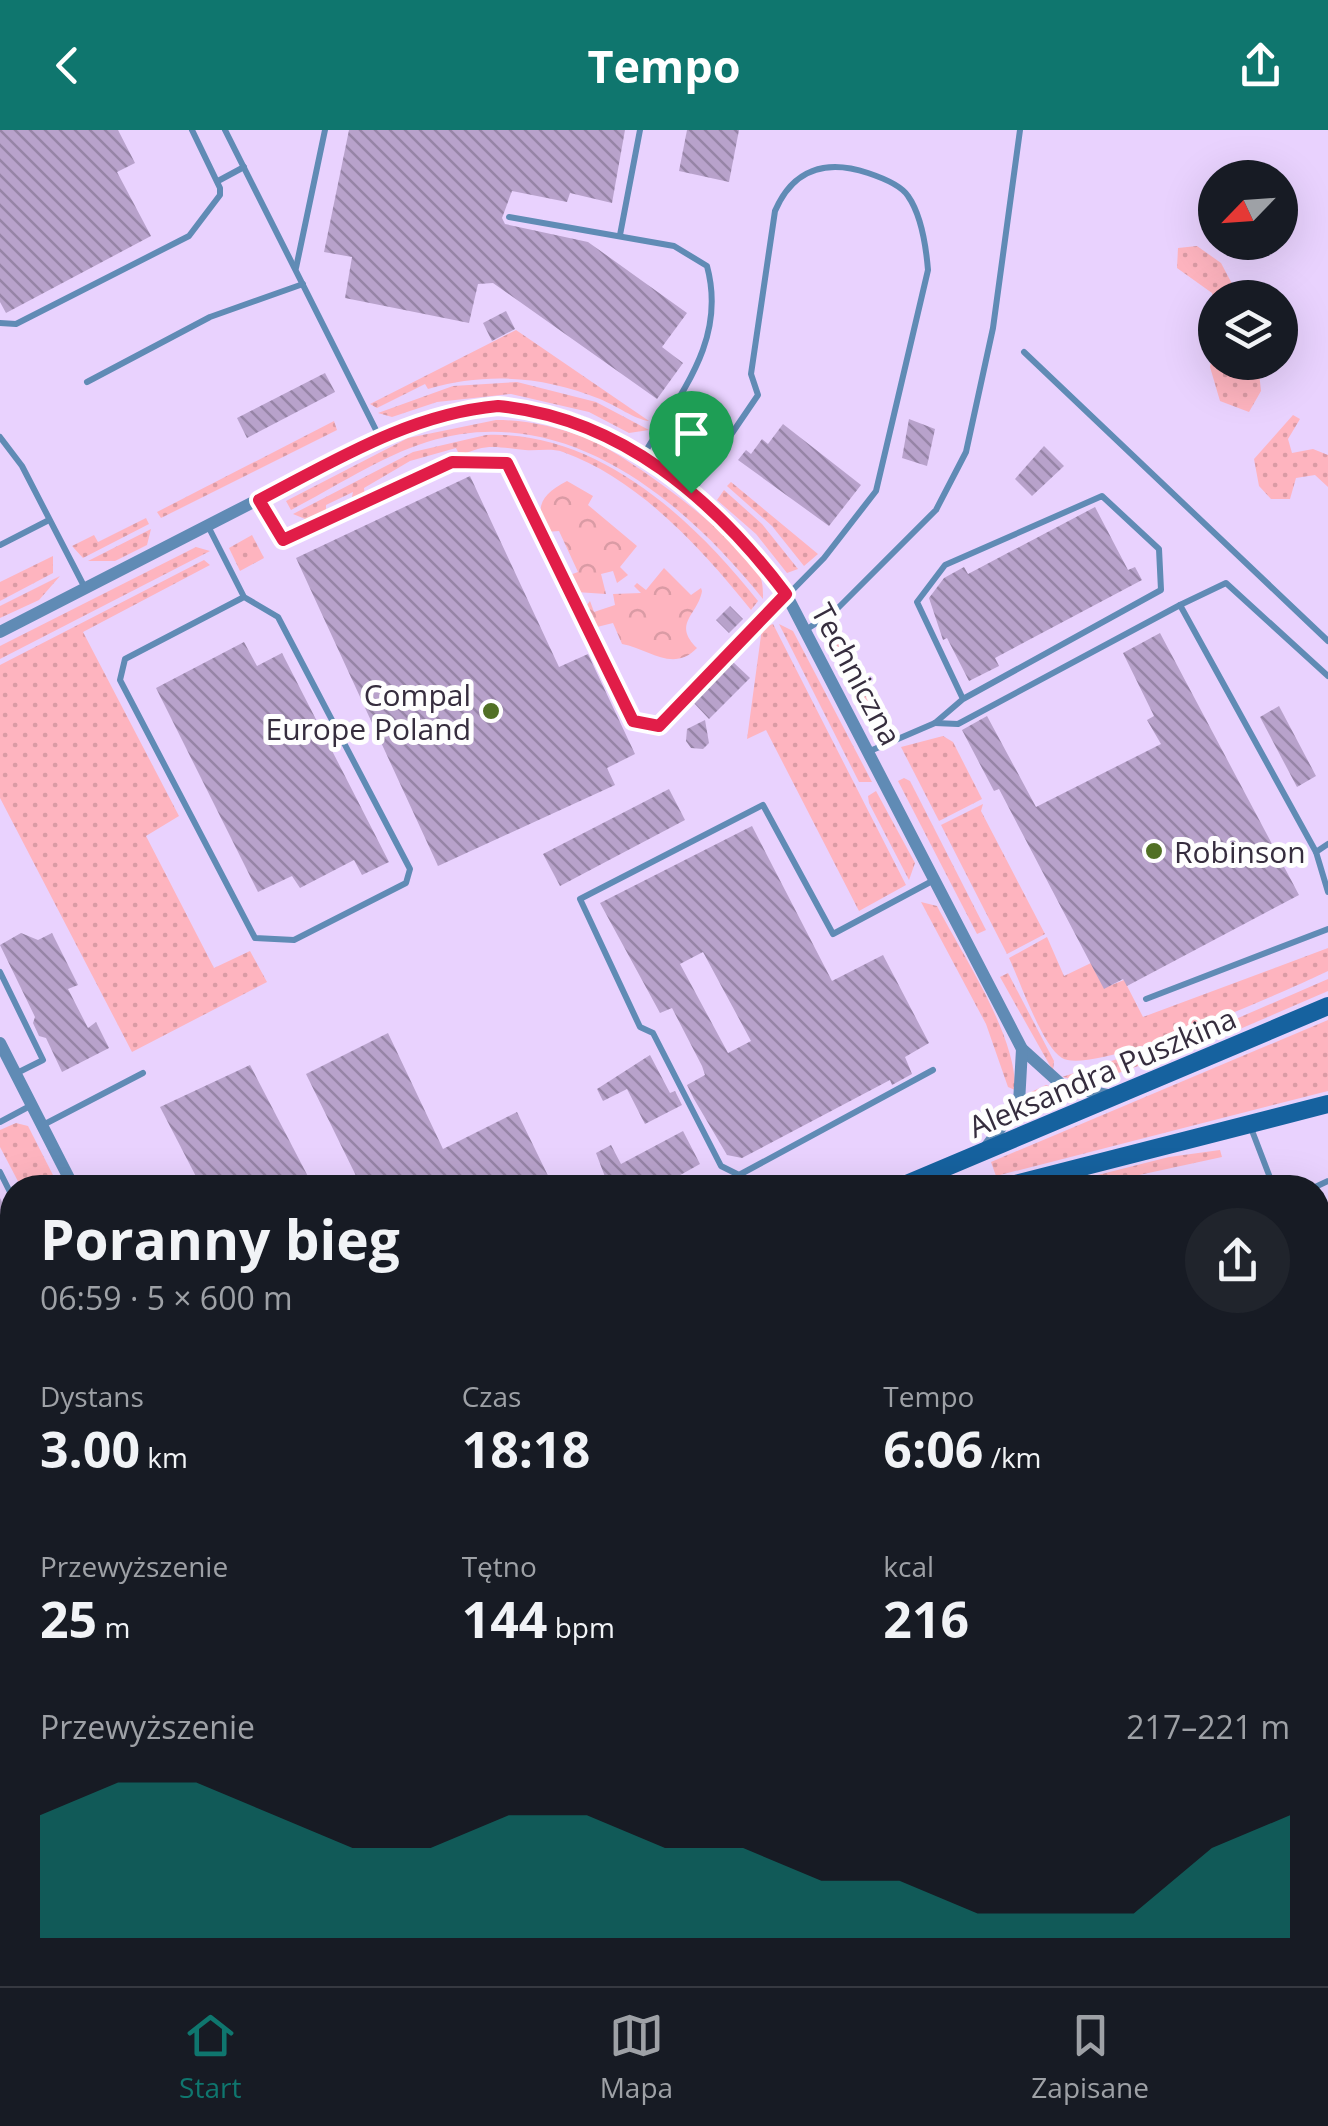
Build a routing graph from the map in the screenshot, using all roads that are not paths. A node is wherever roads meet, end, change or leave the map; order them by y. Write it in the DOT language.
graph roads {
  1 [pos="192,130"];
  2 [pos="225,130"];
  3 [pos="324,130"];
  4 [pos="640,130"];
  5 [pos="1020,130"];
  6 [pos="244,167"];
  7 [pos="218,181"];
  8 [pos="509,217"];
  9 [pos="620,235"];
  10 [pos="295,269"];
  11 [pos="303,284"];
  12 [pos="0,323"];
  13 [pos="1024,352"];
  14 [pos="87,382"];
  15 [pos="0,437"];
  16 [pos="380,437"];
  17 [pos="643,455"];
  18 [pos="691,493"];
  19 [pos="259,500"];
  20 [pos="49,520"];
  21 [pos="208,526"];
  22 [pos="0,545"];
  23 [pos="86,589"];
  24 [pos="786,594"];
  25 [pos="244,597"];
  26 [pos="1180,605"];
  27 [pos="806,630"];
  28 [pos="0,632"];
  29 [pos="1328,641"];
  30 [pos="1328,676"];
  31 [pos="963,699"];
  32 [pos="935,723"];
  33 [pos="869,752"];
  34 [pos="1328,844"];
  35 [pos="1316,852"];
  36 [pos="937,879"];
  37 [pos="1328,892"];
  38 [pos="1328,929"];
  39 [pos="0,972"];
  40 [pos="1146,1000"];
  41 [pos="1328,1006"];
  42 [pos="0,1043"];
  43 [pos="1022,1049"];
  44 [pos="933,1070"];
  45 [pos="143,1073"];
  46 [pos="16,1074"];
  47 [pos="1114,1097"];
  48 [pos="1328,1104"];
  49 [pos="31,1105"];
  50 [pos="0,1122"];
  51 [pos="1249,1124"];
  52 [pos="42,1126"];
  53 [pos="983,1151"];
  54 [pos="67,1175"];
  55 [pos="927,1175"];
  56 [pos="1051,1175"];
  57 [pos="1269,1175"];
  1 -- 7 [label="lane"];
  2 -- 6 [label="lane"];
  3 -- 10 [label="lane"];
  4 -- 9 [label="lane"];
  5 -- 27 [label="lane"];
  6 -- 7 [label="lane"];
  6 -- 10 [label="lane"];
  7 -- 12 [label="lane"];
  8 -- 9 [label="lane"];
  9 -- 17 [label="lane"];
  10 -- 11 [label="lane"];
  11 -- 14 [label="lane"];
  11 -- 16 [label="lane"];
  13 -- 29 [label="lane"];
  15 -- 20 [label="lane"];
  16 -- 17 [label="street, Techniczna"];
  16 -- 19 [label="street, Techniczna"];
  17 -- 18 [label="street, Techniczna"];
  18 -- 24 [label="street, Techniczna"];
  18 -- 24 [label="lane"];
  19 -- 21 [label="street, Techniczna"];
  19 -- 24 [label="lane"];
  20 -- 22 [label="lane"];
  20 -- 23 [label="lane"];
  21 -- 23 [label="street, Techniczna"];
  21 -- 25 [label="lane"];
  23 -- 28 [label="street, Techniczna"];
  24 -- 27 [label="street, Techniczna"];
  25 -- 25 [label="lane"];
  26 -- 30 [label="lane"];
  26 -- 32 [label="lane"];
  26 -- 35 [label="lane"];
  27 -- 33 [label="street, Techniczna"];
  31 -- 31 [label="lane"];
  31 -- 32 [label="lane"];
  32 -- 33 [label="lane"];
  33 -- 36 [label="street, Techniczna"];
  34 -- 35 [label="lane"];
  35 -- 37 [label="lane"];
  36 -- 43 [label="street, Techniczna"];
  36 -- 44 [label="lane"];
  38 -- 40 [label="lane"];
  39 -- 46 [label="lane"];
  41 -- 47 [label="main road, Aleksandra Puszkina"];
  42 -- 46 [label="street"];
  43 -- 47 [label="street, Techniczna"];
  43 -- 53 [label="street, Techniczna"];
  45 -- 52 [label="lane"];
  46 -- 49 [label="street"];
  47 -- 53 [label="main road, Aleksandra Puszkina"];
  48 -- 51 [label="main road"];
  49 -- 50 [label="lane"];
  49 -- 52 [label="street"];
  51 -- 56 [label="main road"];
  51 -- 57 [label="lane"];
  52 -- 54 [label="street"];
  53 -- 55 [label="main road, Aleksandra Puszkina"];
}
